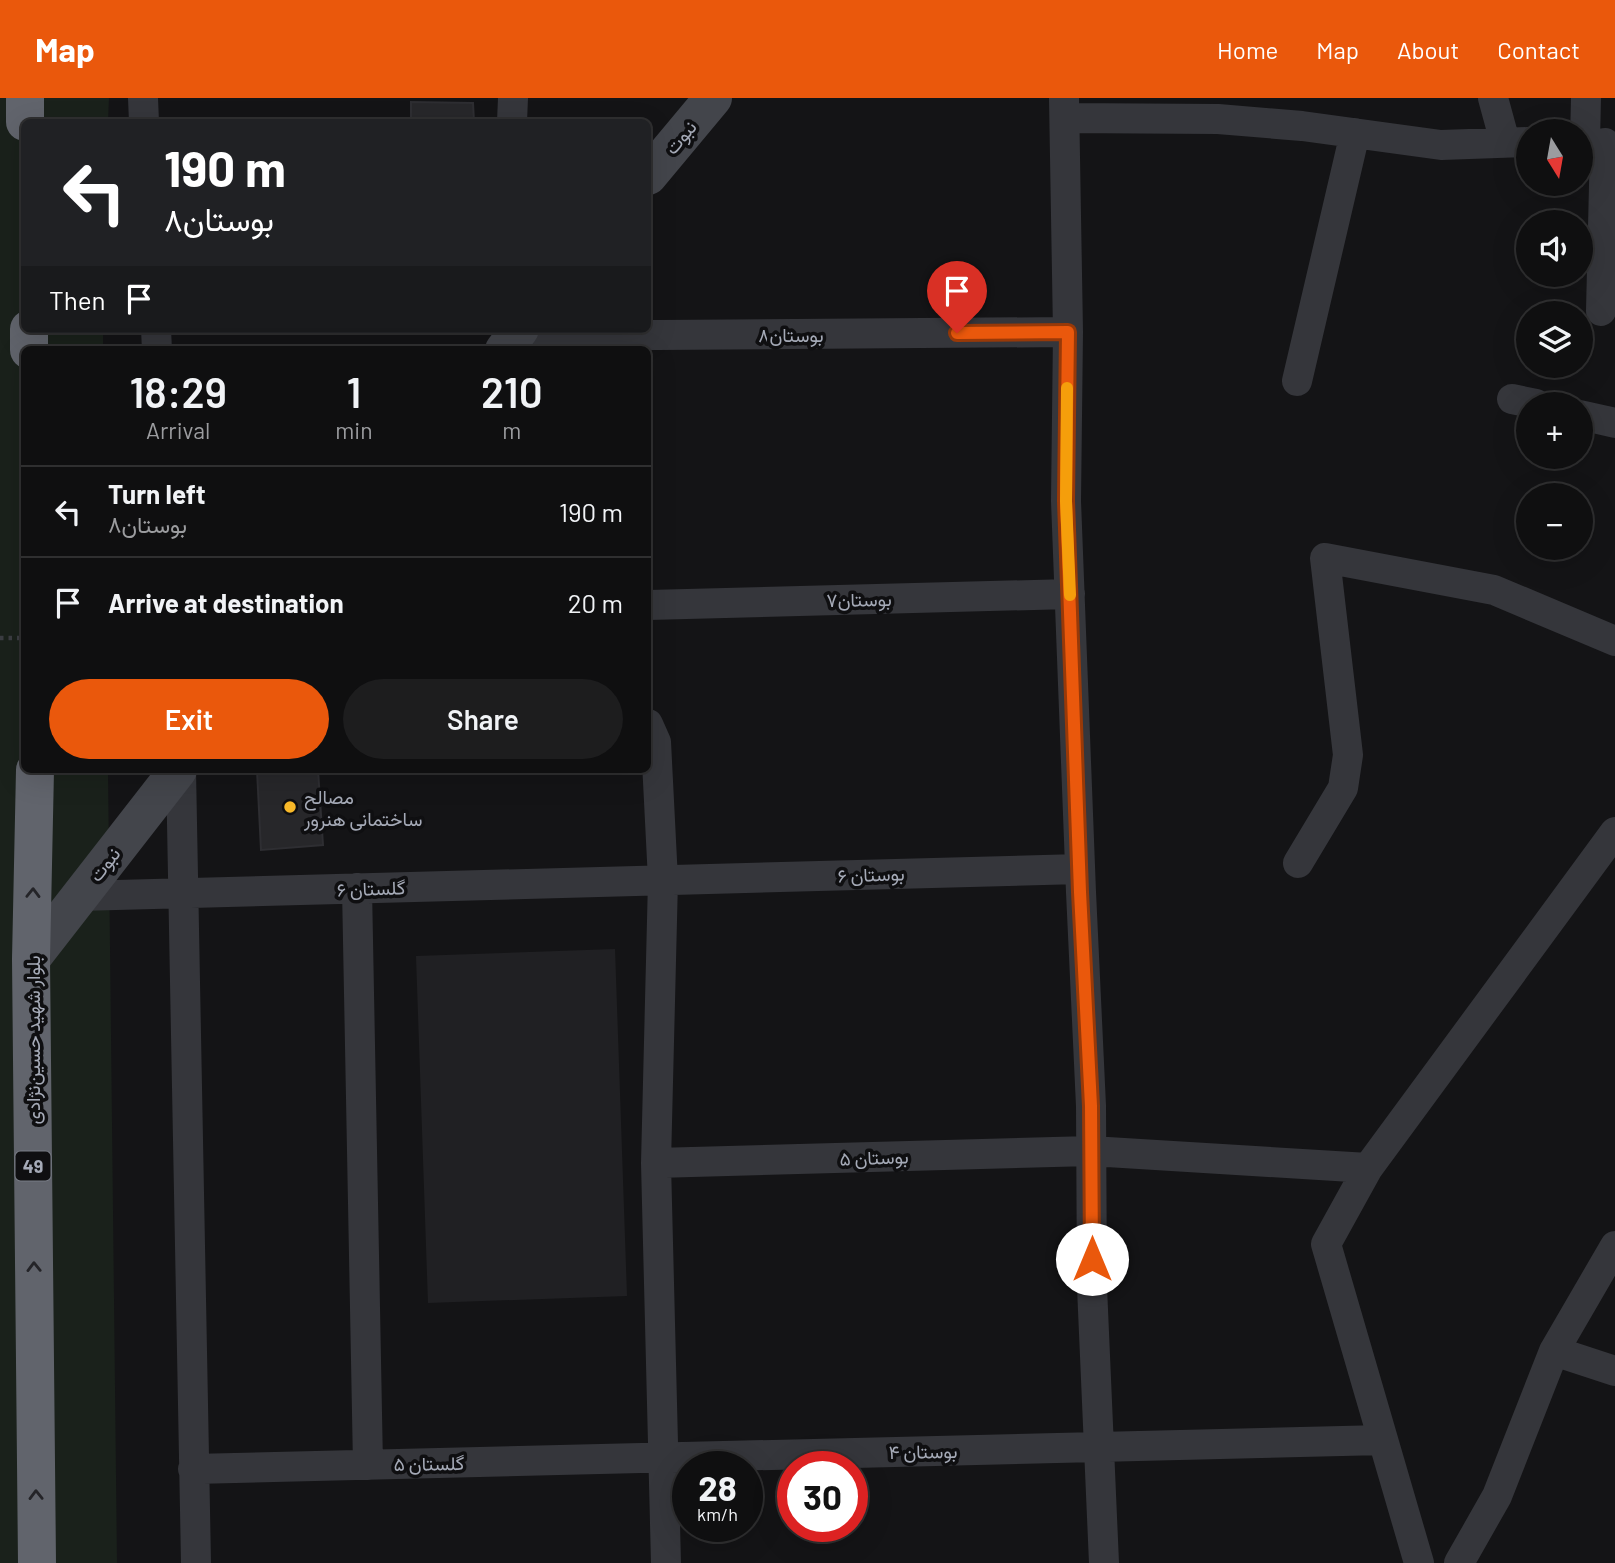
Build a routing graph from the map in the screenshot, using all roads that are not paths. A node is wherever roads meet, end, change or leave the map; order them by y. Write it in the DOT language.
graph roads {
  1 [pos="25,98"];
  2 [pos="143,98"];
  3 [pos="513,98"];
  4 [pos="713,98"];
  5 [pos="1493,98"];
  6 [pos="1586,98"];
  7 [pos="1065,108"];
  8 [pos="1105,108"];
  9 [pos="26,119"];
  10 [pos="144,119"];
  11 [pos="512,119"];
  12 [pos="1355,133"];
  13 [pos="1516,142"];
  14 [pos="1596,143"];
  15 [pos="651,172"];
  16 [pos="1601,311"];
  17 [pos="1068,332"];
  18 [pos="514,339"];
  19 [pos="1297,381"];
  20 [pos="1593,418"];
  21 [pos="1615,423"];
  22 [pos="1070,594"];
  23 [pos="651,605"];
  24 [pos="1615,641"];
  25 [pos="651,731"];
  26 [pos="35,773"];
  27 [pos="177,773"];
  28 [pos="179,773"];
  29 [pos="1615,832"];
  30 [pos="1298,863"];
  31 [pos="1080,869"];
  32 [pos="663,880"];
  33 [pos="356,888"];
  34 [pos="183,893"];
  35 [pos="79,896"];
  36 [pos="31,959"];
  37 [pos="1091,1151"];
  38 [pos="656,1163"];
  39 [pos="1368,1168"];
  40 [pos="1615,1246"];
  41 [pos="1554,1351"];
  42 [pos="1615,1371"];
  43 [pos="1383,1440"];
  44 [pos="1098,1447"];
  45 [pos="664,1458"];
  46 [pos="368,1465"];
  47 [pos="193,1469"];
  48 [pos="37,1563"];
  49 [pos="196,1563"];
  50 [pos="666,1563"];
  51 [pos="1104,1563"];
  52 [pos="1419,1563"];
  53 [pos="1459,1563"];
  1 -- 9 [label="highway"];
  2 -- 10 [label="street"];
  3 -- 11 [label="street"];
  4 -- 15 [label="street, نبوت"];
  5 -- 13 [label="street"];
  6 -- 14 [label="street"];
  7 -- 8 [label="street"];
  7 -- 17 [label="street"];
  8 -- 12 [label="street"];
  12 -- 13 [label="street"];
  12 -- 19 [label="street"];
  14 -- 16 [label="street"];
  17 -- 18 [label="street, بوستان۸"];
  17 -- 22 [label="street"];
  20 -- 21 [label="street"];
  22 -- 23 [label="street, بوستان۷"];
  22 -- 31 [label="street"];
  24 -- 30 [label="street"];
  25 -- 32 [label="street"];
  36 -- 26 [label="highway, بلوار شهید حسین‌نژادی / 49, one-way"];
  27 -- 35 [label="street, نبوت"];
  28 -- 34 [label="street"];
  29 -- 39 [label="street"];
  31 -- 32 [label="street, بوستان ۶"];
  31 -- 37 [label="street"];
  32 -- 33 [label="street, گلستان ۶"];
  32 -- 38 [label="street"];
  33 -- 34 [label="street, گلستان ۶"];
  33 -- 46 [label="street"];
  34 -- 35 [label="street, گلستان ۶"];
  34 -- 47 [label="street"];
  35 -- 36 [label="street, نبوت"];
  48 -- 36 [label="highway, بلوار شهید حسین‌نژادی / 49, one-way"];
  37 -- 38 [label="street, بوستان ۵"];
  37 -- 39 [label="street, بوستان ۵"];
  37 -- 44 [label="street"];
  38 -- 45 [label="street"];
  39 -- 43 [label="street"];
  40 -- 41 [label="street"];
  41 -- 42 [label="street"];
  41 -- 53 [label="street"];
  43 -- 44 [label="street, بوستان ۴"];
  43 -- 52 [label="street"];
  44 -- 45 [label="street, بوستان ۴"];
  44 -- 51 [label="street"];
  45 -- 46 [label="street, گلستان ۵"];
  45 -- 50 [label="street"];
  46 -- 47 [label="street, گلستان ۵"];
  47 -- 49 [label="street"];
}
